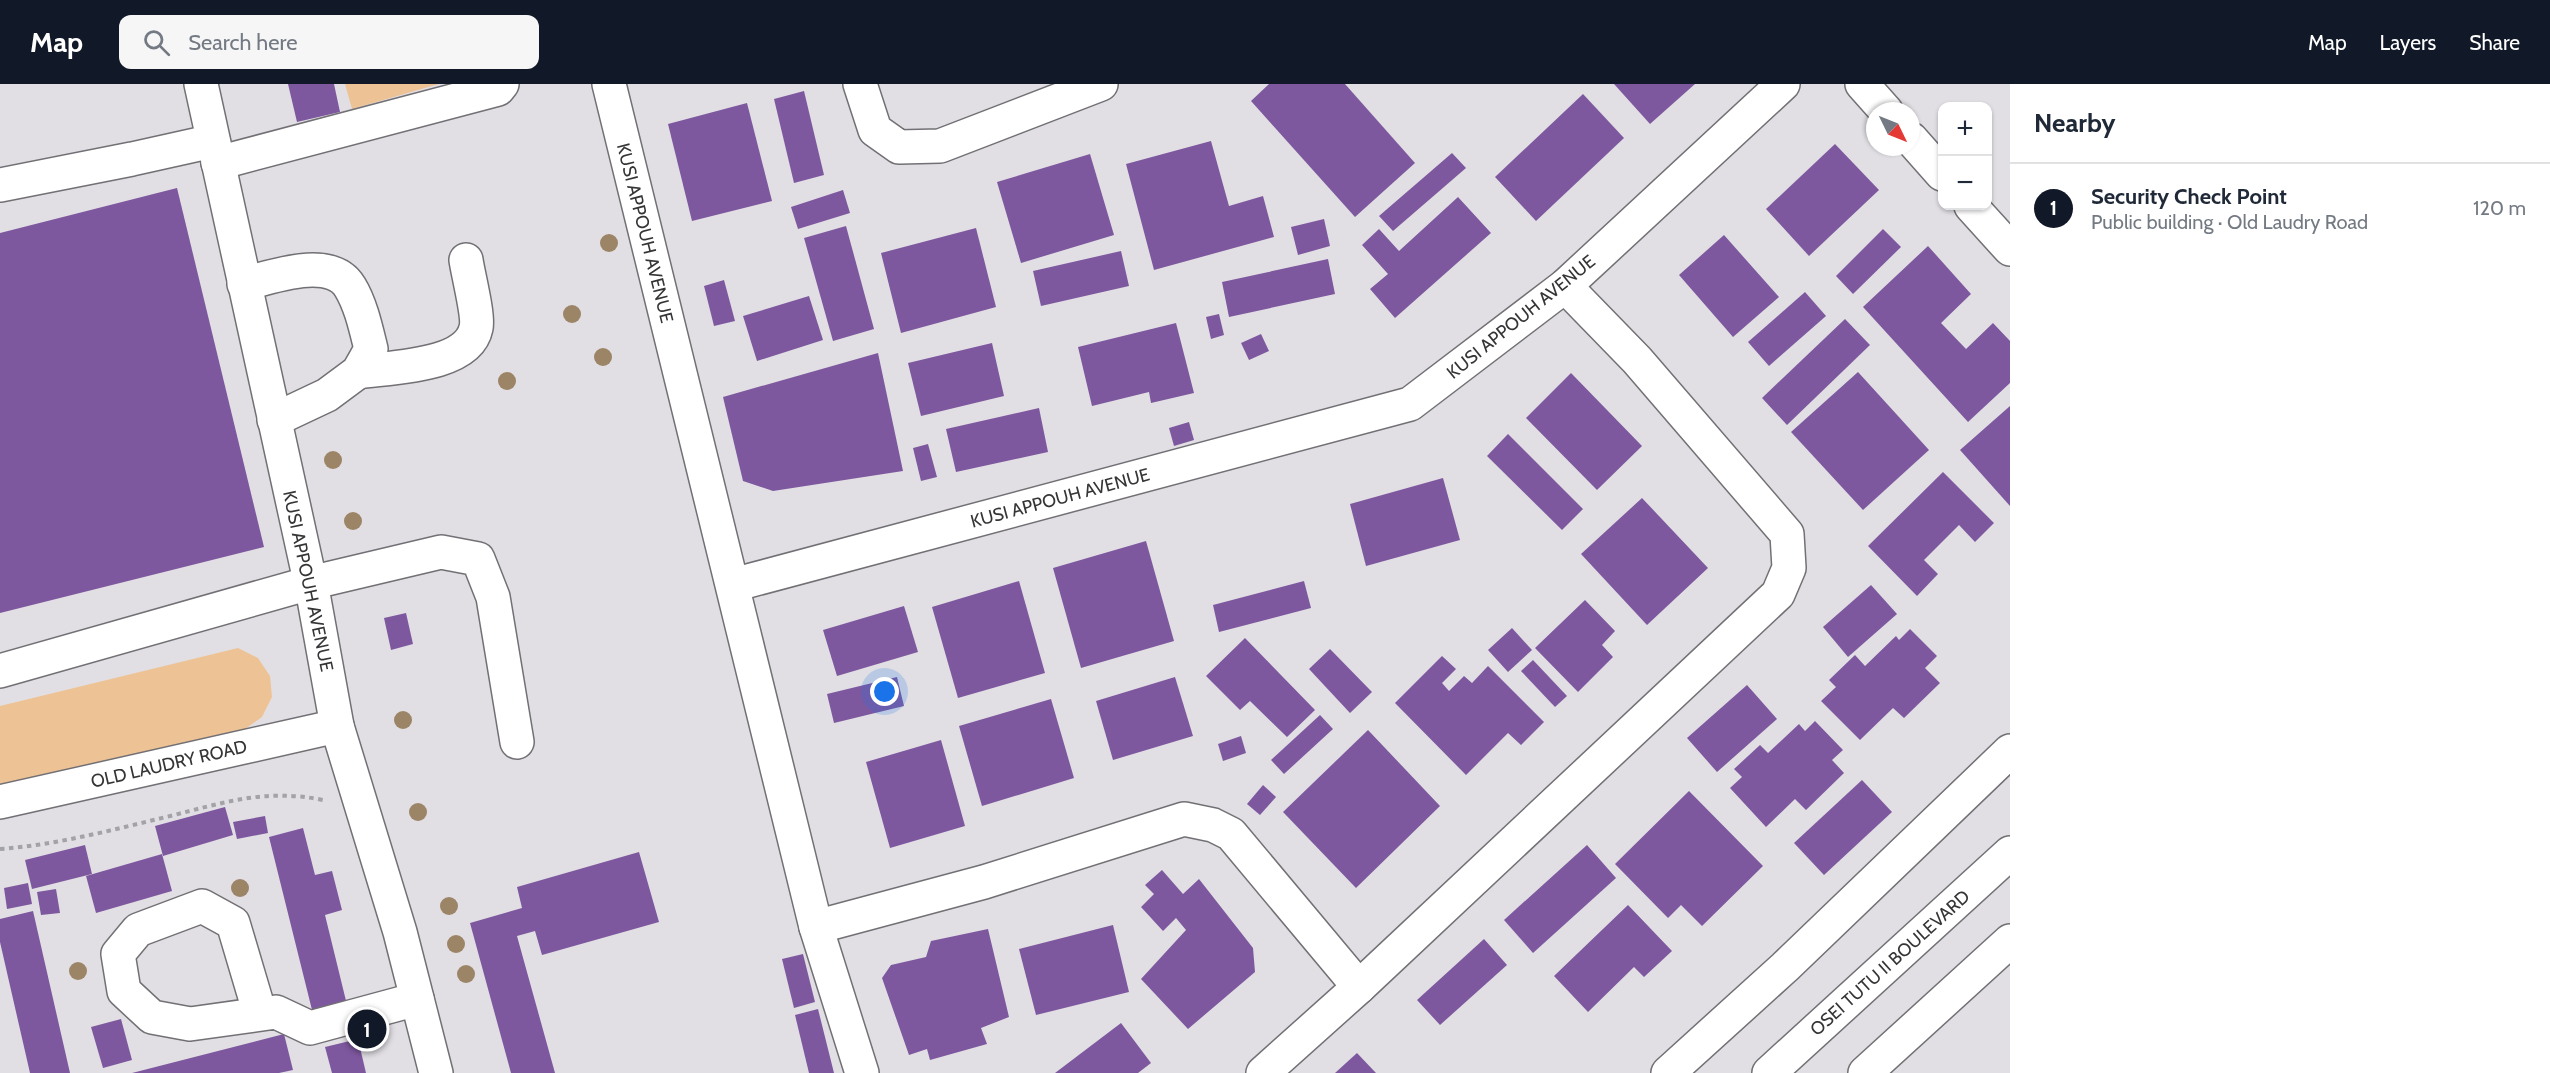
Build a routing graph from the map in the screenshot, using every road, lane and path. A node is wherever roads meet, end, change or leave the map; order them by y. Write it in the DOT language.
graph roads {
  1 [pos="201,84"];
  2 [pos="502,84"];
  3 [pos="609,84"];
  4 [pos="860,84"];
  5 [pos="1101,84"];
  6 [pos="1783,84"];
  7 [pos="1862,84"];
  8 [pos="1878,102"];
  9 [pos="1920,149"];
  10 [pos="215,152"];
  11 [pos="1938,169"];
  12 [pos="0,185"];
  13 [pos="1975,210"];
  14 [pos="2010,249"];
  15 [pos="466,260"];
  16 [pos="244,284"];
  17 [pos="1565,286"];
  18 [pos="358,372"];
  19 [pos="274,420"];
  20 [pos="310,583"];
  21 [pos="732,585"];
  22 [pos="0,671"];
  23 [pos="337,726"];
  24 [pos="517,742"];
  25 [pos="2010,751"];
  26 [pos="328,801"];
  27 [pos="0,802"];
  28 [pos="0,849"];
  29 [pos="2010,854"];
  30 [pos="816,927"];
  31 [pos="2010,941"];
  32 [pos="1359,987"];
  33 [pos="417,999"];
  34 [pos="260,1014"];
  35 [pos="436,1073"];
  36 [pos="862,1073"];
  37 [pos="1263,1073"];
  38 [pos="1668,1073"];
  39 [pos="1769,1073"];
  40 [pos="1866,1073"];
  1 -- 10 [label="main road, KUSI APPOUH AVENUE"];
  2 -- 10 [label="main road"];
  3 -- 21 [label="main road, KUSI APPOUH AVENUE"];
  4 -- 5 [label="main road"];
  6 -- 17 [label="main road, KUSI APPOUH AVENUE"];
  7 -- 8 [label="main road"];
  9 -- 11 [label="main road"];
  10 -- 12 [label="main road"];
  10 -- 16 [label="main road, KUSI APPOUH AVENUE"];
  13 -- 14 [label="main road"];
  15 -- 18 [label="main road"];
  16 -- 18 [label="main road"];
  16 -- 19 [label="main road, KUSI APPOUH AVENUE"];
  17 -- 21 [label="main road, KUSI APPOUH AVENUE"];
  17 -- 32 [label="main road"];
  18 -- 19 [label="main road"];
  19 -- 20 [label="main road, KUSI APPOUH AVENUE"];
  20 -- 22 [label="main road"];
  20 -- 23 [label="main road, KUSI APPOUH AVENUE"];
  20 -- 24 [label="main road"];
  21 -- 30 [label="main road"];
  23 -- 27 [label="main road, OLD LAUDRY ROAD"];
  23 -- 33 [label="main road, KUSI APPOUH AVENUE"];
  25 -- 38 [label="main road"];
  26 -- 28 [label="path"];
  29 -- 39 [label="main road, OSEI TUTU II BOULEVARD"];
  30 -- 32 [label="main road"];
  30 -- 36 [label="main road"];
  31 -- 40 [label="main road"];
  32 -- 37 [label="main road"];
  33 -- 34 [label="main road"];
  33 -- 35 [label="main road, KUSI APPOUH AVENUE"];
  34 -- 34 [label="main road"];
}
